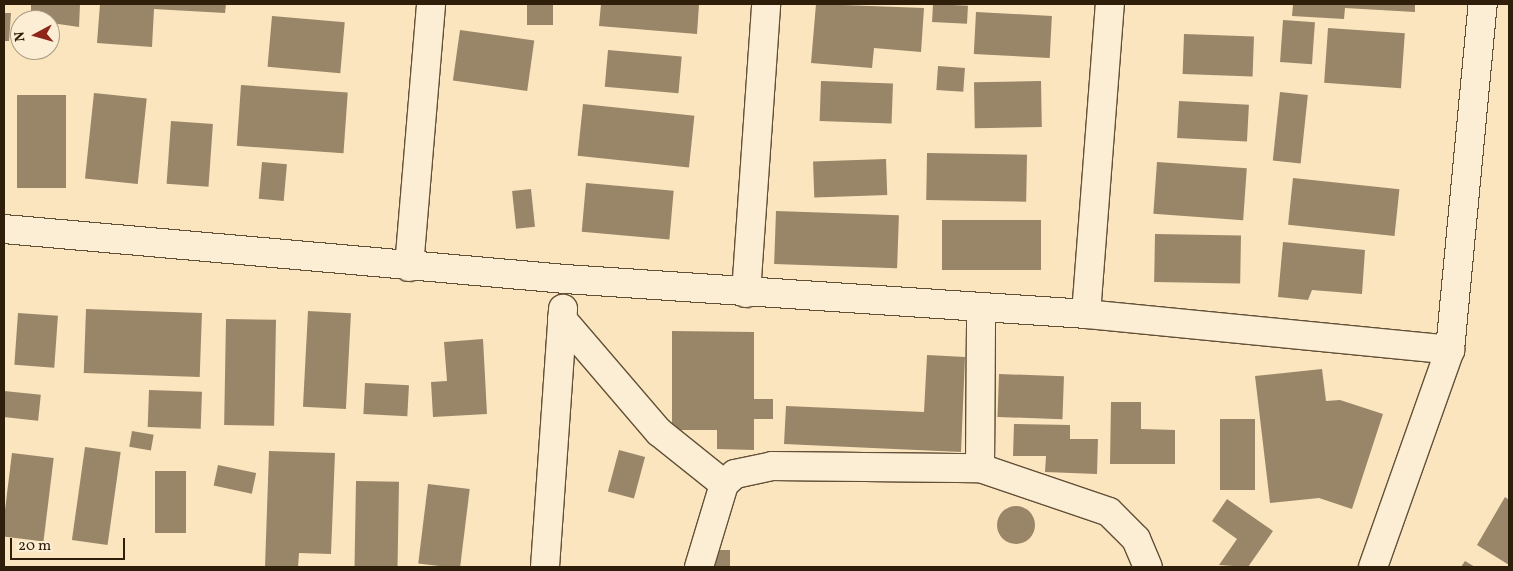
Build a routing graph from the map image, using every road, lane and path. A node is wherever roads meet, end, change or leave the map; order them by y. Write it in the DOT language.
graph roads {
  1 [pos="431,4"];
  2 [pos="766,4"];
  3 [pos="1110,4"];
  4 [pos="1483,4"];
  5 [pos="4,229"];
  6 [pos="409,267"];
  7 [pos="565,279"];
  8 [pos="746,293"];
  9 [pos="981,307"];
  10 [pos="1086,314"];
  11 [pos="562,319"];
  12 [pos="1450,350"];
  13 [pos="980,468"];
  14 [pos="724,484"];
  15 [pos="697,566"];
  16 [pos="545,567"];
  17 [pos="1148,567"];
  18 [pos="1373,567"];
  1 -- 6 [label="street"];
  2 -- 8 [label="street"];
  3 -- 10 [label="street"];
  4 -- 12 [label="street"];
  5 -- 6 [label="street"];
  6 -- 7 [label="street"];
  7 -- 8 [label="street"];
  7 -- 11 [label="street"];
  8 -- 9 [label="street"];
  9 -- 10 [label="street"];
  9 -- 13 [label="street"];
  10 -- 12 [label="street"];
  11 -- 14 [label="street"];
  11 -- 16 [label="street"];
  12 -- 18 [label="street"];
  13 -- 14 [label="street"];
  13 -- 17 [label="street"];
  14 -- 15 [label="street"];
}
